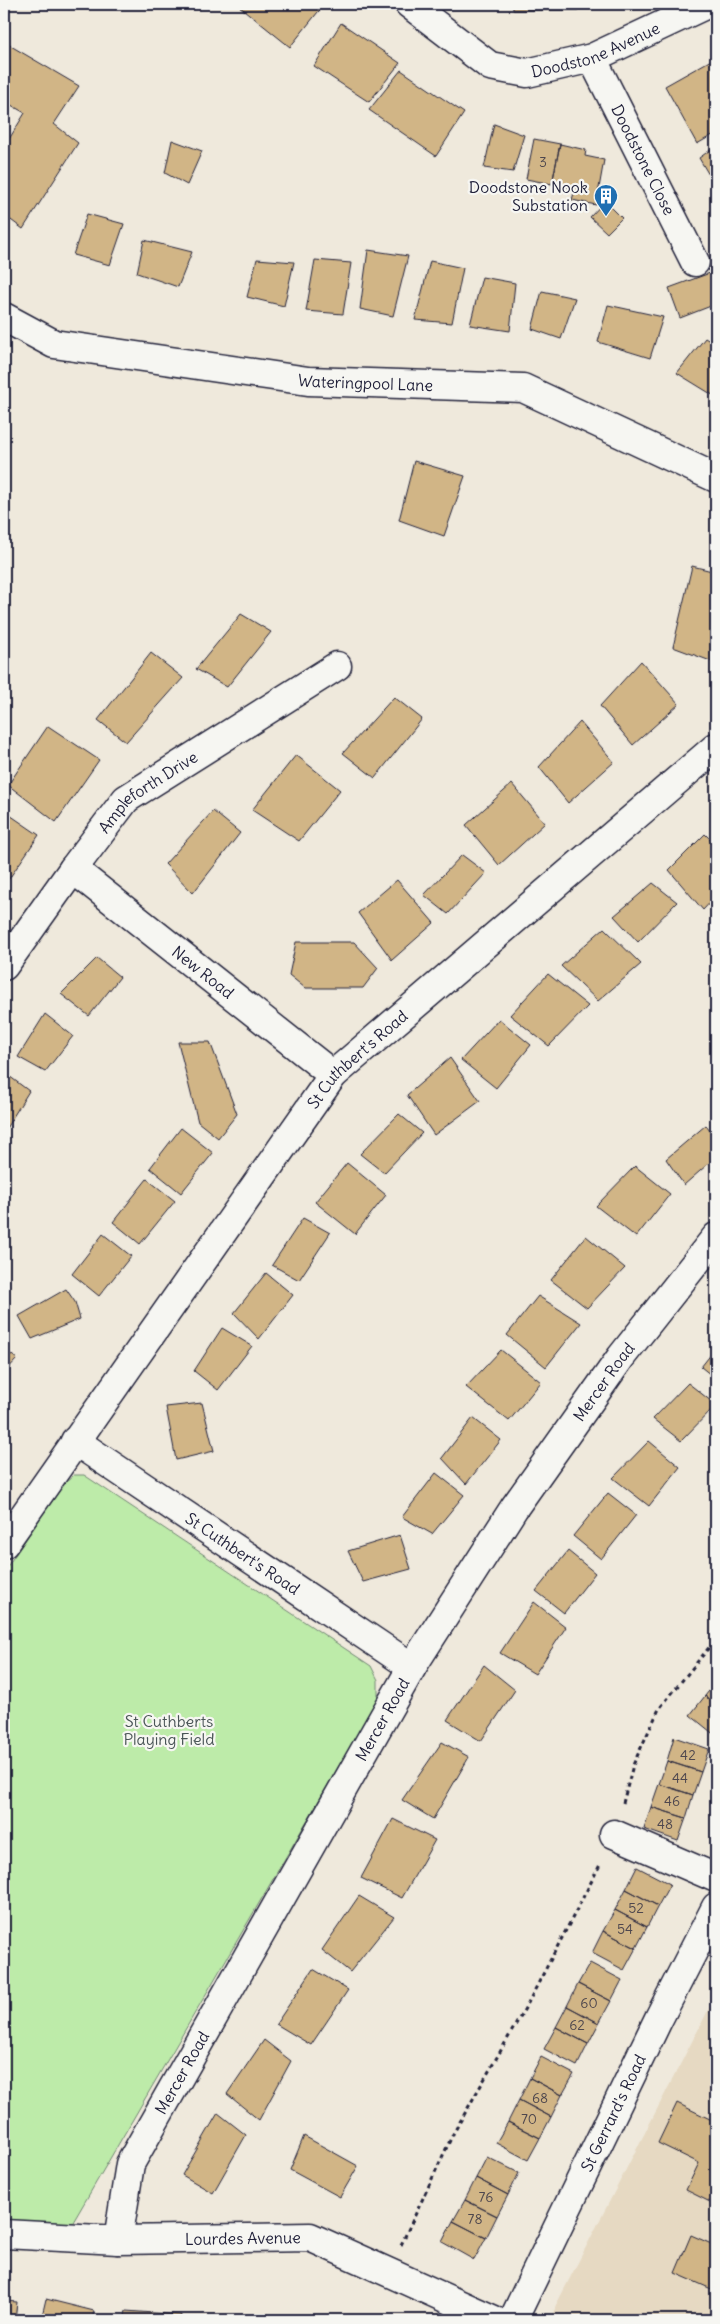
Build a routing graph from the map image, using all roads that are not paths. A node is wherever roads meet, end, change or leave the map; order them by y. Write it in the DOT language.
graph roads {
  1 [pos="409,4"];
  2 [pos="707,4"];
  3 [pos="592,58"];
  4 [pos="695,262"];
  5 [pos="4,317"];
  6 [pos="716,478"];
  7 [pos="337,666"];
  8 [pos="716,747"];
  9 [pos="73,868"];
  10 [pos="4,966"];
  11 [pos="333,1075"];
  12 [pos="716,1237"];
  13 [pos="75,1442"];
  14 [pos="4,1544"];
  15 [pos="412,1667"];
  16 [pos="614,1834"];
  17 [pos="716,1878"];
  18 [pos="716,1907"];
  19 [pos="4,2234"];
  20 [pos="118,2240"];
  21 [pos="494,2320"];
  22 [pos="513,2320"];
  1 -- 3 [label="street, Doodstone Avenue"];
  2 -- 3 [label="street, Doodstone Avenue"];
  3 -- 4 [label="street, Doodstone Close"];
  5 -- 6 [label="street, Wateringpool Lane"];
  7 -- 9 [label="street, Ampleforth Drive"];
  8 -- 11 [label="street, St Cuthbert's Road"];
  9 -- 10 [label="street, Ampleforth Drive"];
  9 -- 11 [label="street, New Road"];
  11 -- 13 [label="street, St Cuthbert's Road"];
  12 -- 15 [label="street, Mercer Road"];
  13 -- 14 [label="street, St Cuthbert's Road"];
  13 -- 15 [label="street, St Cuthbert's Road"];
  15 -- 20 [label="street, Mercer Road"];
  16 -- 17 [label="street"];
  18 -- 22 [label="street, St Gerrard's Road"];
  19 -- 20 [label="street, Lourdes Avenue"];
  20 -- 21 [label="street, Lourdes Avenue"];
}
